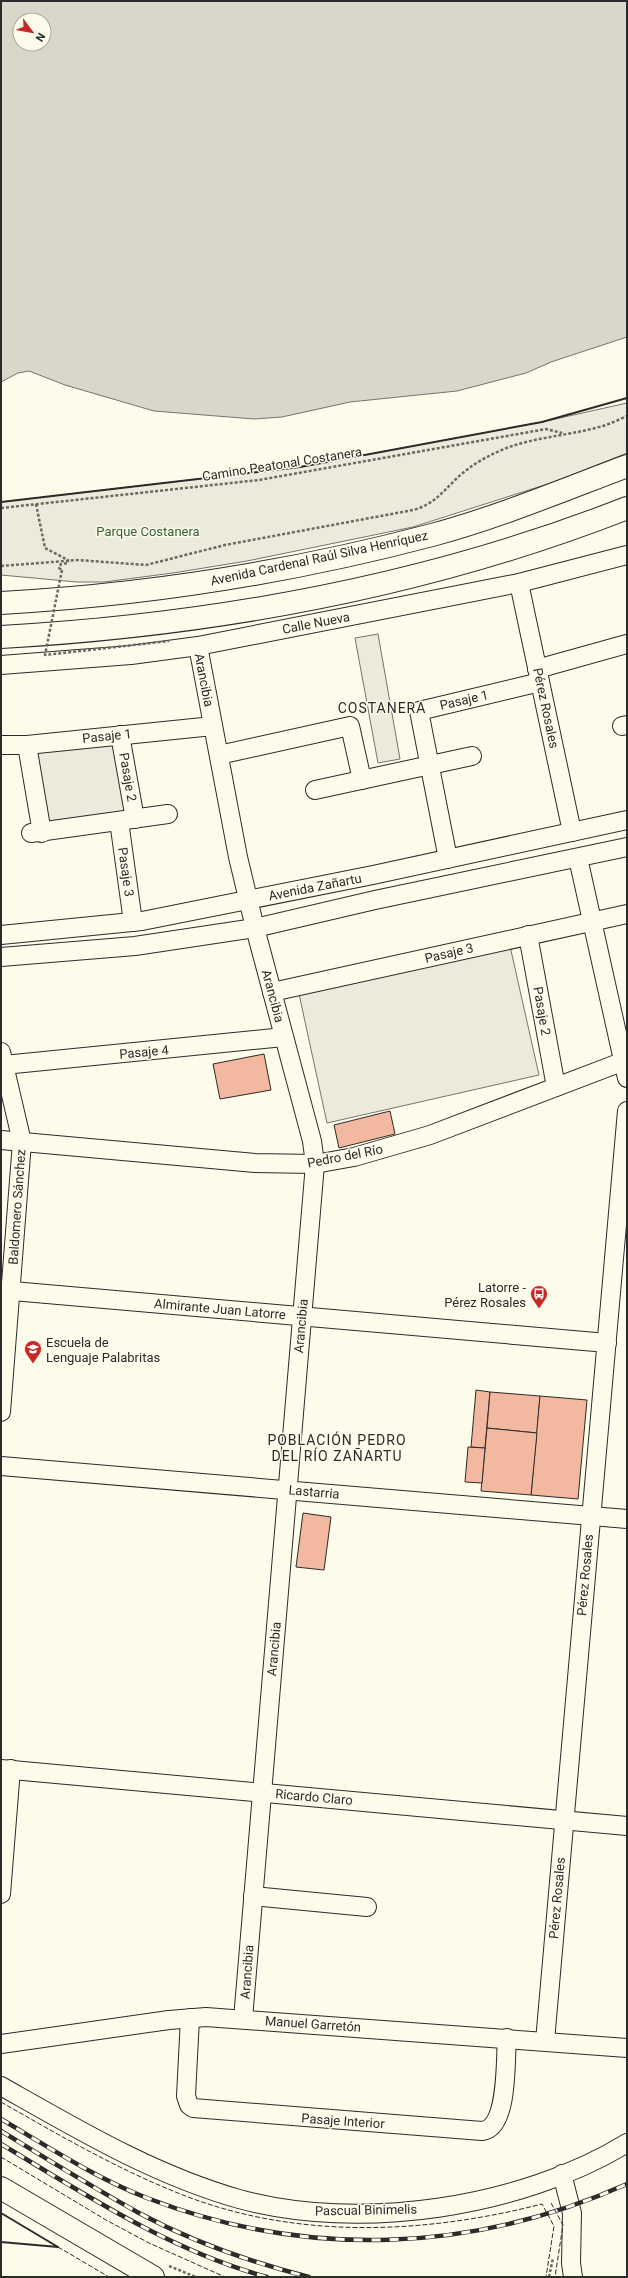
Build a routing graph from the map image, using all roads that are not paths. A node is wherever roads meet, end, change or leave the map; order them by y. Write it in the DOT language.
graph roads {
  1 [pos="627,466"];
  2 [pos="627,508"];
  3 [pos="627,556"];
  4 [pos="519,583"];
  5 [pos="1,594"];
  6 [pos="54,600"];
  7 [pos="1,603"];
  8 [pos="1,637"];
  9 [pos="627,644"];
  10 [pos="198,646"];
  11 [pos="1,665"];
  12 [pos="539,675"];
  13 [pos="213,726"];
  14 [pos="120,735"];
  15 [pos="27,744"];
  16 [pos="1,745"];
  17 [pos="219,755"];
  18 [pos="472,756"];
  19 [pos="429,765"];
  20 [pos="362,780"];
  21 [pos="315,790"];
  22 [pos="168,814"];
  23 [pos="127,820"];
  24 [pos="627,820"];
  25 [pos="572,832"];
  26 [pos="627,847"];
  27 [pos="578,858"];
  28 [pos="448,859"];
  29 [pos="248,900"];
  30 [pos="627,914"];
  31 [pos="592,921"];
  32 [pos="133,922"];
  33 [pos="255,928"];
  34 [pos="1,935"];
  35 [pos="528,935"];
  36 [pos="1,957"];
  37 [pos="272,992"];
  38 [pos="284,1037"];
  39 [pos="2,1058"];
  40 [pos="626,1067"];
  41 [pos="556,1087"];
  42 [pos="627,1111"];
  43 [pos="1,1140"];
  44 [pos="22,1142"];
  45 [pos="315,1164"];
  46 [pos="622,1216"];
  47 [pos="6,1291"];
  48 [pos="302,1316"];
  49 [pos="607,1343"];
  50 [pos="1,1412"];
  51 [pos="1,1466"];
  52 [pos="287,1490"];
  53 [pos="591,1516"];
  54 [pos="627,1519"];
  55 [pos="6,1769"];
  56 [pos="262,1793"];
  57 [pos="563,1820"];
  58 [pos="627,1826"];
  59 [pos="1,1894"];
  60 [pos="253,1896"];
  61 [pos="367,1907"];
  62 [pos="190,2018"];
  63 [pos="244,2019"];
  64 [pos="507,2038"];
  65 [pos="545,2040"];
  66 [pos="1,2044"];
  67 [pos="627,2048"];
  68 [pos="1,2086"];
  69 [pos="627,2143"];
  70 [pos="562,2174"];
  71 [pos="1,2188"];
  72 [pos="153,2277"];
  73 [pos="573,2277"];
  1 -- 6 [label="main road, Avenida Cardenal Raúl Silva Henríquez"];
  2 -- 8 [label="main road"];
  3 -- 4 [label="street, Calle Nueva"];
  4 -- 10 [label="street, Calle Nueva"];
  4 -- 12 [label="street, Pérez Rosales"];
  5 -- 6 [label="main road"];
  6 -- 7 [label="main road, Avenida Cardenal Raúl Silva Henríquez"];
  9 -- 12 [label="street, Pasaje 1"];
  10 -- 11 [label="street, Calle Nueva"];
  10 -- 13 [label="street, Arancibia"];
  12 -- 19 [label="street, Pasaje 1"];
  12 -- 25 [label="street, Pérez Rosales"];
  13 -- 14 [label="street, Pasaje 1"];
  13 -- 17 [label="street, Arancibia"];
  14 -- 15 [label="street, Pasaje 1"];
  14 -- 23 [label="street, Pasaje 2"];
  15 -- 16 [label="street, Pasaje 1"];
  15 -- 23 [label="street"];
  17 -- 20 [label="street"];
  17 -- 29 [label="street, Arancibia"];
  18 -- 19 [label="street"];
  19 -- 20 [label="street"];
  19 -- 28 [label="street"];
  20 -- 21 [label="street"];
  22 -- 23 [label="street"];
  23 -- 32 [label="street, Pasaje 3"];
  24 -- 25 [label="street, Avenida Zañartu"];
  25 -- 28 [label="street, Avenida Zañartu"];
  26 -- 27 [label="street, Avenida Zañartu"];
  27 -- 31 [label="street"];
  27 -- 33 [label="street, Avenida Zañartu"];
  28 -- 29 [label="street, Avenida Zañartu"];
  29 -- 32 [label="street, Avenida Zañartu"];
  29 -- 33 [label="street, Arancibia"];
  30 -- 31 [label="street, Pasaje 3"];
  31 -- 35 [label="street, Pasaje 3"];
  31 -- 40 [label="street"];
  32 -- 34 [label="street, Avenida Zañartu"];
  33 -- 36 [label="street, Avenida Zañartu"];
  33 -- 37 [label="street, Arancibia"];
  35 -- 37 [label="street, Pasaje 3"];
  35 -- 41 [label="street, Pasaje 2"];
  37 -- 38 [label="street, Arancibia"];
  38 -- 39 [label="street, Pasaje 4"];
  38 -- 45 [label="street, Arancibia"];
  39 -- 44 [label="street, Baldomero Sánchez"];
  40 -- 41 [label="street, Pedro del Río"];
  41 -- 45 [label="street, Pedro del Río"];
  42 -- 46 [label="street, Pérez Rosales"];
  43 -- 44 [label="street, Pedro del Río"];
  44 -- 45 [label="street, Pedro del Río"];
  44 -- 47 [label="street, Baldomero Sánchez"];
  45 -- 48 [label="street, Arancibia"];
  46 -- 49 [label="street, Pérez Rosales"];
  47 -- 48 [label="street, Almirante Juan Latorre"];
  47 -- 50 [label="street, Baldomero Sánchez"];
  48 -- 49 [label="street, Almirante Juan Latorre"];
  48 -- 52 [label="street, Arancibia"];
  49 -- 53 [label="street, Pérez Rosales"];
  51 -- 52 [label="street, Lastarria"];
  52 -- 53 [label="street, Lastarria"];
  52 -- 56 [label="street, Arancibia"];
  53 -- 54 [label="street, Lastarria"];
  53 -- 57 [label="street, Pérez Rosales"];
  55 -- 56 [label="street, Ricardo Claro"];
  55 -- 59 [label="street"];
  56 -- 57 [label="street, Ricardo Claro"];
  56 -- 60 [label="street, Arancibia"];
  57 -- 58 [label="street, Ricardo Claro"];
  57 -- 65 [label="street, Pérez Rosales"];
  60 -- 61 [label="street"];
  60 -- 63 [label="street, Arancibia"];
  62 -- 63 [label="street, Manuel Garretón"];
  62 -- 64 [label="street, Pasaje Interior"];
  62 -- 66 [label="street, Manuel Garretón"];
  63 -- 64 [label="street, Manuel Garretón"];
  64 -- 65 [label="street, Manuel Garretón"];
  65 -- 67 [label="street, Manuel Garretón"];
  68 -- 70 [label="street, Pascual Binimelis"];
  69 -- 70 [label="street, Pascual Binimelis"];
  70 -- 73 [label="street"];
  71 -- 72 [label="main road"];
}
